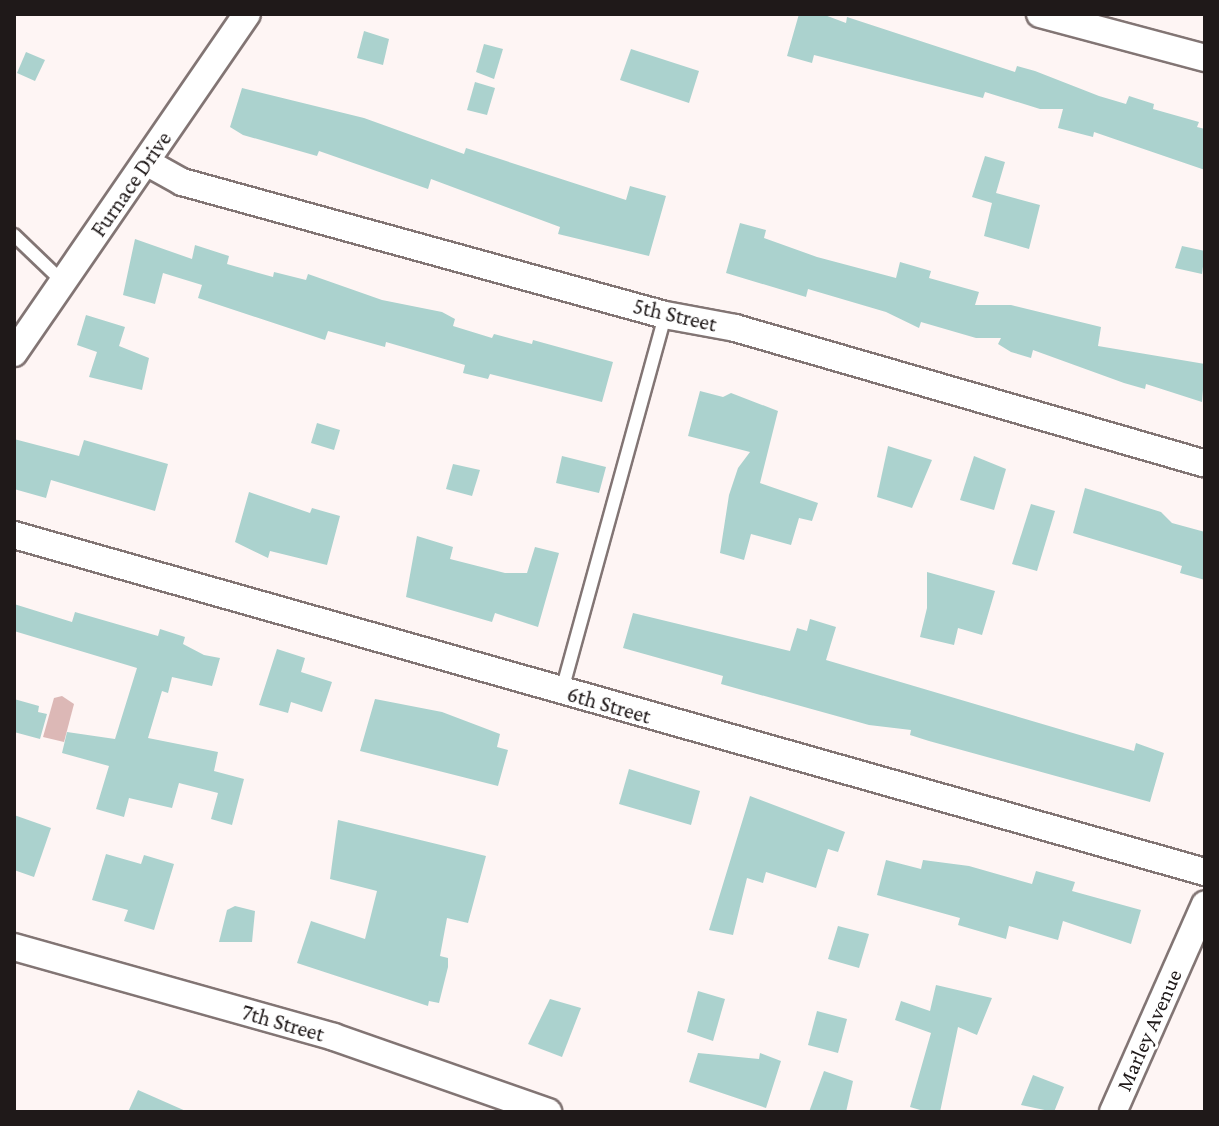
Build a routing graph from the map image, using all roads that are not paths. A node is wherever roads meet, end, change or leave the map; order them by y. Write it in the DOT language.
graph roads {
  1 [pos="247,14"];
  2 [pos="1040,14"];
  3 [pos="1205,58"];
  4 [pos="146,162"];
  5 [pos="14,235"];
  6 [pos="63,282"];
  7 [pos="665,315"];
  8 [pos="14,353"];
  9 [pos="1205,464"];
  10 [pos="14,535"];
  11 [pos="562,692"];
  12 [pos="1205,872"];
  13 [pos="1205,904"];
  14 [pos="14,947"];
  15 [pos="491,1102"];
  16 [pos="548,1112"];
  17 [pos="1113,1112"];
  1 -- 4 [label="street, Furnace Drive"];
  2 -- 3 [label="street"];
  4 -- 6 [label="street, Furnace Drive"];
  4 -- 7 [label="street, 5th Street"];
  5 -- 6 [label="lane"];
  6 -- 8 [label="street, Furnace Drive"];
  7 -- 9 [label="street, 5th Street"];
  7 -- 11 [label="lane"];
  10 -- 11 [label="street, 6th Street"];
  11 -- 12 [label="street, 6th Street"];
  13 -- 17 [label="street, Marley Avenue"];
  14 -- 15 [label="street, 7th Street"];
  15 -- 16 [label="street, 7th Street"];
}
